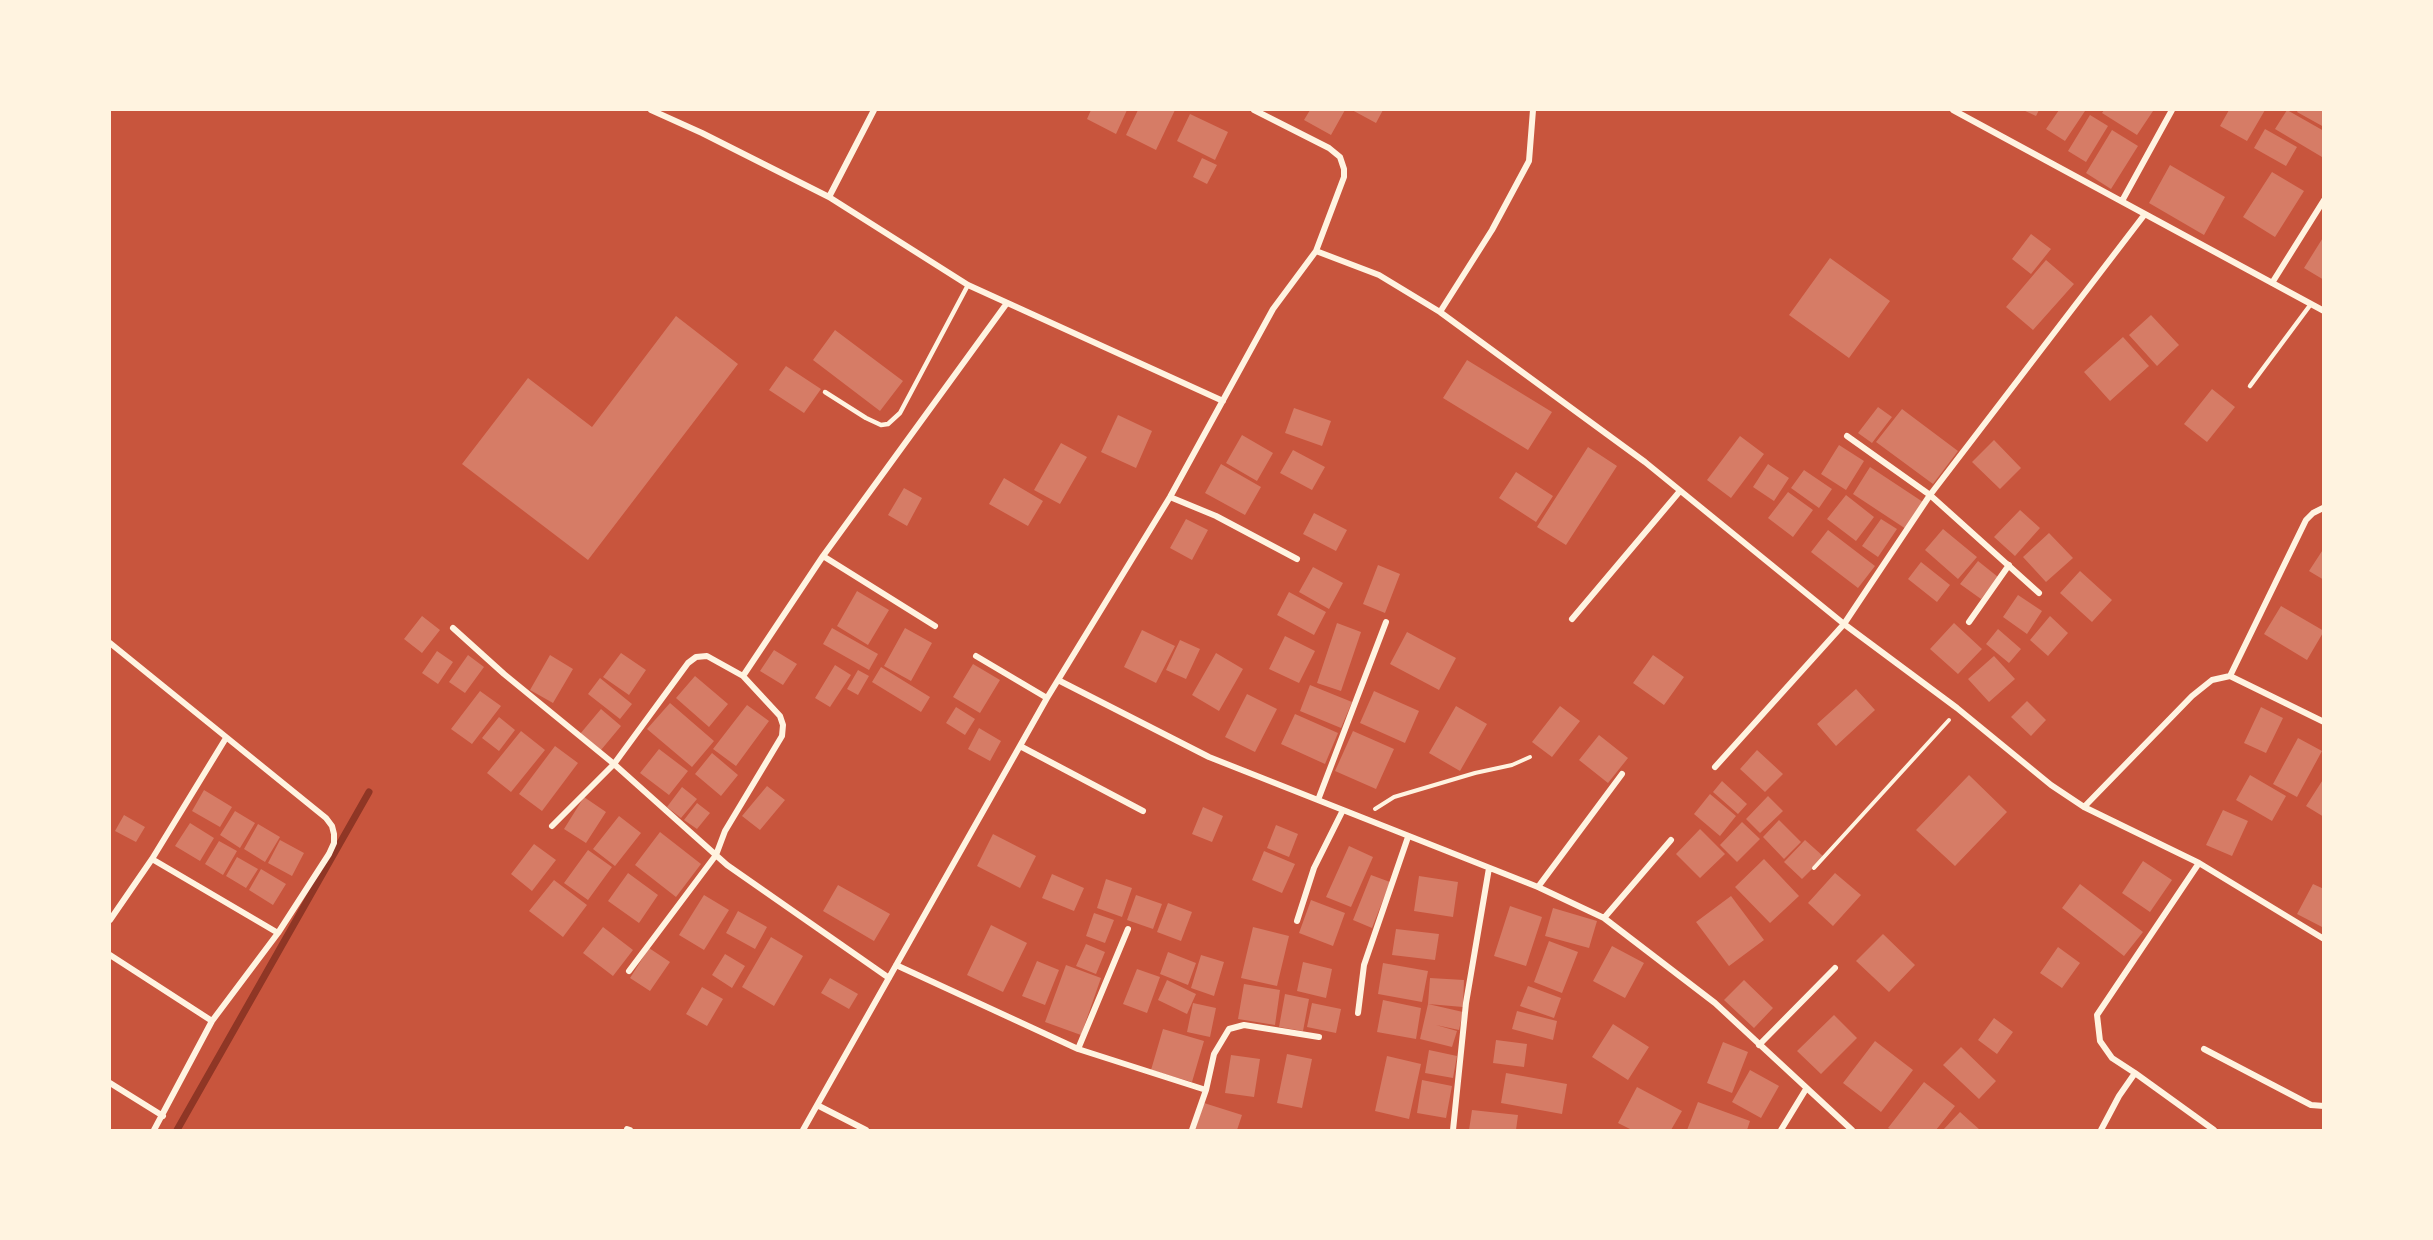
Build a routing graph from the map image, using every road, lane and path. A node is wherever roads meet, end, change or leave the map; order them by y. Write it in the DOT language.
graph roads {
  1 [pos="651,110"];
  2 [pos="874,110"];
  3 [pos="1254,110"];
  4 [pos="1533,110"];
  5 [pos="1953,110"];
  6 [pos="2172,110"];
  7 [pos="829,197"];
  8 [pos="2324,200"];
  9 [pos="2122,201"];
  10 [pos="2145,214"];
  11 [pos="1316,251"];
  12 [pos="2272,283"];
  13 [pos="968,285"];
  14 [pos="1007,303"];
  15 [pos="2310,304"];
  16 [pos="2324,311"];
  17 [pos="1440,312"];
  18 [pos="2250,386"];
  19 [pos="825,392"];
  20 [pos="1223,401"];
  21 [pos="1847,436"];
  22 [pos="1680,491"];
  23 [pos="1930,495"];
  24 [pos="1170,497"];
  25 [pos="2323,508"];
  26 [pos="824,556"];
  27 [pos="1297,559"];
  28 [pos="2009,565"];
  29 [pos="2039,592"];
  30 [pos="1572,619"];
  31 [pos="1386,622"];
  32 [pos="1969,622"];
  33 [pos="1844,624"];
  34 [pos="935,626"];
  35 [pos="453,628"];
  36 [pos="110,643"];
  37 [pos="976,656"];
  38 [pos="743,676"];
  39 [pos="2230,676"];
  40 [pos="1058,680"];
  41 [pos="1047,698"];
  42 [pos="1957,708"];
  43 [pos="2324,722"];
  44 [pos="226,738"];
  45 [pos="1020,746"];
  46 [pos="1530,757"];
  47 [pos="614,764"];
  48 [pos="1715,767"];
  49 [pos="1622,774"];
  50 [pos="1318,800"];
  51 [pos="2084,807"];
  52 [pos="1342,810"];
  53 [pos="1143,811"];
  54 [pos="1362,818"];
  55 [pos="552,826"];
  56 [pos="1408,837"];
  57 [pos="1671,840"];
  58 [pos="716,855"];
  59 [pos="152,859"];
  60 [pos="2199,863"];
  61 [pos="1489,868"];
  62 [pos="1814,868"];
  63 [pos="1538,887"];
  64 [pos="1604,918"];
  65 [pos="110,920"];
  66 [pos="1297,921"];
  67 [pos="1128,929"];
  68 [pos="278,933"];
  69 [pos="2324,939"];
  70 [pos="110,955"];
  71 [pos="896,965"];
  72 [pos="1835,968"];
  73 [pos="629,971"];
  74 [pos="889,978"];
  75 [pos="1358,1013"];
  76 [pos="212,1021"];
  77 [pos="1319,1037"];
  78 [pos="1759,1045"];
  79 [pos="1078,1049"];
  80 [pos="2204,1049"];
  81 [pos="2135,1073"];
  82 [pos="110,1083"];
  83 [pos="1806,1089"];
  84 [pos="1206,1090"];
  85 [pos="817,1105"];
  86 [pos="2324,1106"];
  87 [pos="163,1116"];
  88 [pos="1453,1130"];
  89 [pos="154,1131"];
  90 [pos="803,1131"];
  91 [pos="866,1131"];
  92 [pos="1192,1131"];
  93 [pos="1781,1131"];
  94 [pos="1852,1131"];
  95 [pos="2101,1131"];
  96 [pos="2214,1131"];
  1 -- 7 [label="street"];
  2 -- 7 [label="street"];
  3 -- 11 [label="street"];
  4 -- 17 [label="street"];
  5 -- 9 [label="street"];
  6 -- 9 [label="street"];
  7 -- 13 [label="street"];
  8 -- 12 [label="street"];
  9 -- 10 [label="street"];
  10 -- 12 [label="street"];
  10 -- 23 [label="street"];
  11 -- 17 [label="street"];
  11 -- 20 [label="street"];
  12 -- 15 [label="street"];
  13 -- 14 [label="street"];
  13 -- 19 [label="lane"];
  14 -- 20 [label="street"];
  14 -- 26 [label="street"];
  15 -- 16 [label="street"];
  15 -- 18 [label="lane"];
  17 -- 22 [label="street"];
  20 -- 24 [label="street"];
  21 -- 23 [label="street"];
  22 -- 30 [label="street"];
  22 -- 33 [label="street"];
  23 -- 28 [label="street"];
  23 -- 33 [label="street"];
  24 -- 27 [label="street"];
  24 -- 40 [label="street"];
  25 -- 39 [label="street"];
  26 -- 34 [label="street"];
  26 -- 38 [label="street"];
  28 -- 29 [label="street"];
  28 -- 32 [label="street"];
  31 -- 50 [label="street"];
  33 -- 42 [label="street"];
  33 -- 48 [label="street"];
  35 -- 47 [label="street"];
  36 -- 44 [label="street"];
  37 -- 41 [label="street"];
  38 -- 47 [label="street"];
  38 -- 58 [label="street"];
  39 -- 43 [label="street"];
  39 -- 51 [label="street"];
  40 -- 41 [label="street"];
  40 -- 50 [label="street"];
  41 -- 45 [label="street"];
  42 -- 51 [label="street"];
  42 -- 62 [label="path"];
  44 -- 59 [label="street"];
  44 -- 68 [label="street"];
  45 -- 53 [label="street"];
  45 -- 71 [label="street"];
  46 -- 54 [label="path"];
  47 -- 55 [label="street"];
  47 -- 58 [label="street"];
  49 -- 63 [label="street"];
  50 -- 52 [label="street"];
  51 -- 60 [label="street"];
  52 -- 54 [label="street"];
  52 -- 66 [label="street"];
  54 -- 56 [label="street"];
  56 -- 61 [label="street"];
  56 -- 75 [label="street"];
  57 -- 64 [label="street"];
  58 -- 73 [label="street"];
  58 -- 74 [label="street"];
  59 -- 65 [label="street"];
  59 -- 68 [label="street"];
  60 -- 69 [label="street"];
  60 -- 81 [label="street"];
  61 -- 63 [label="street"];
  61 -- 88 [label="street"];
  63 -- 64 [label="street"];
  64 -- 78 [label="street"];
  67 -- 79 [label="street"];
  68 -- 76 [label="street"];
  70 -- 76 [label="street"];
  71 -- 74 [label="street"];
  71 -- 79 [label="street"];
  72 -- 78 [label="street"];
  74 -- 85 [label="street"];
  76 -- 87 [label="street"];
  77 -- 84 [label="street"];
  78 -- 83 [label="street"];
  79 -- 84 [label="street"];
  80 -- 86 [label="street"];
  81 -- 95 [label="street"];
  81 -- 96 [label="street"];
  82 -- 87 [label="street"];
  83 -- 93 [label="street"];
  83 -- 94 [label="street"];
  84 -- 92 [label="street"];
  85 -- 90 [label="street"];
  85 -- 91 [label="street"];
  87 -- 89 [label="street"];
}
